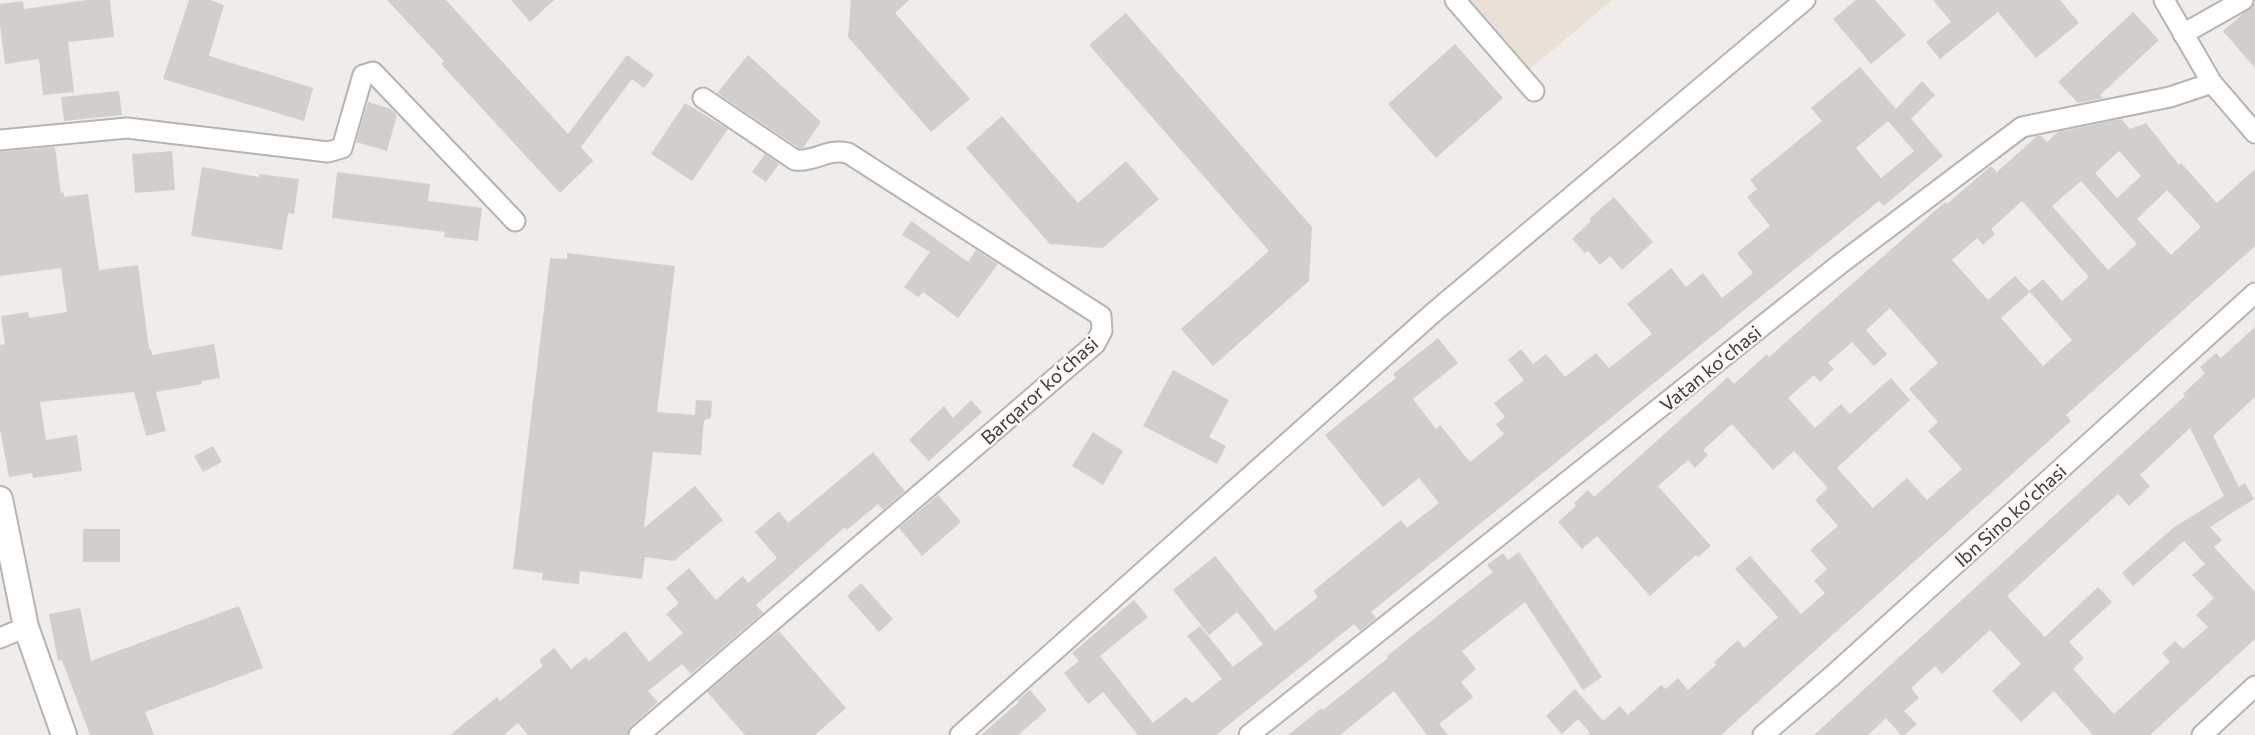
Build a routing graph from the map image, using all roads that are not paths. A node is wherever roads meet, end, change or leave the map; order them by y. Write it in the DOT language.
graph roads {
  1 [pos="1455,0"];
  2 [pos="1805,0"];
  3 [pos="2164,0"];
  4 [pos="2243,0"];
  5 [pos="2183,34"];
  6 [pos="2212,83"];
  7 [pos="1534,91"];
  8 [pos="703,97"];
  9 [pos="2255,133"];
  10 [pos="0,140"];
  11 [pos="515,221"];
  12 [pos="2255,293"];
  13 [pos="0,499"];
  14 [pos="26,627"];
  15 [pos="0,638"];
  16 [pos="2255,686"];
  17 [pos="64,735"];
  18 [pos="639,735"];
  19 [pos="960,735"];
  20 [pos="1249,735"];
  21 [pos="1763,735"];
  22 [pos="2202,735"];
  1 -- 7 [label="street"];
  2 -- 19 [label="street"];
  3 -- 5 [label="street"];
  4 -- 5 [label="street"];
  5 -- 6 [label="street"];
  6 -- 9 [label="street"];
  6 -- 20 [label="street, Vatan koʻchasi"];
  8 -- 18 [label="street, Barqaror koʻchasi"];
  10 -- 11 [label="street"];
  12 -- 21 [label="street, Ibn Sino koʻchasi"];
  13 -- 14 [label="street"];
  14 -- 15 [label="street"];
  14 -- 17 [label="street"];
  16 -- 22 [label="street"];
}
